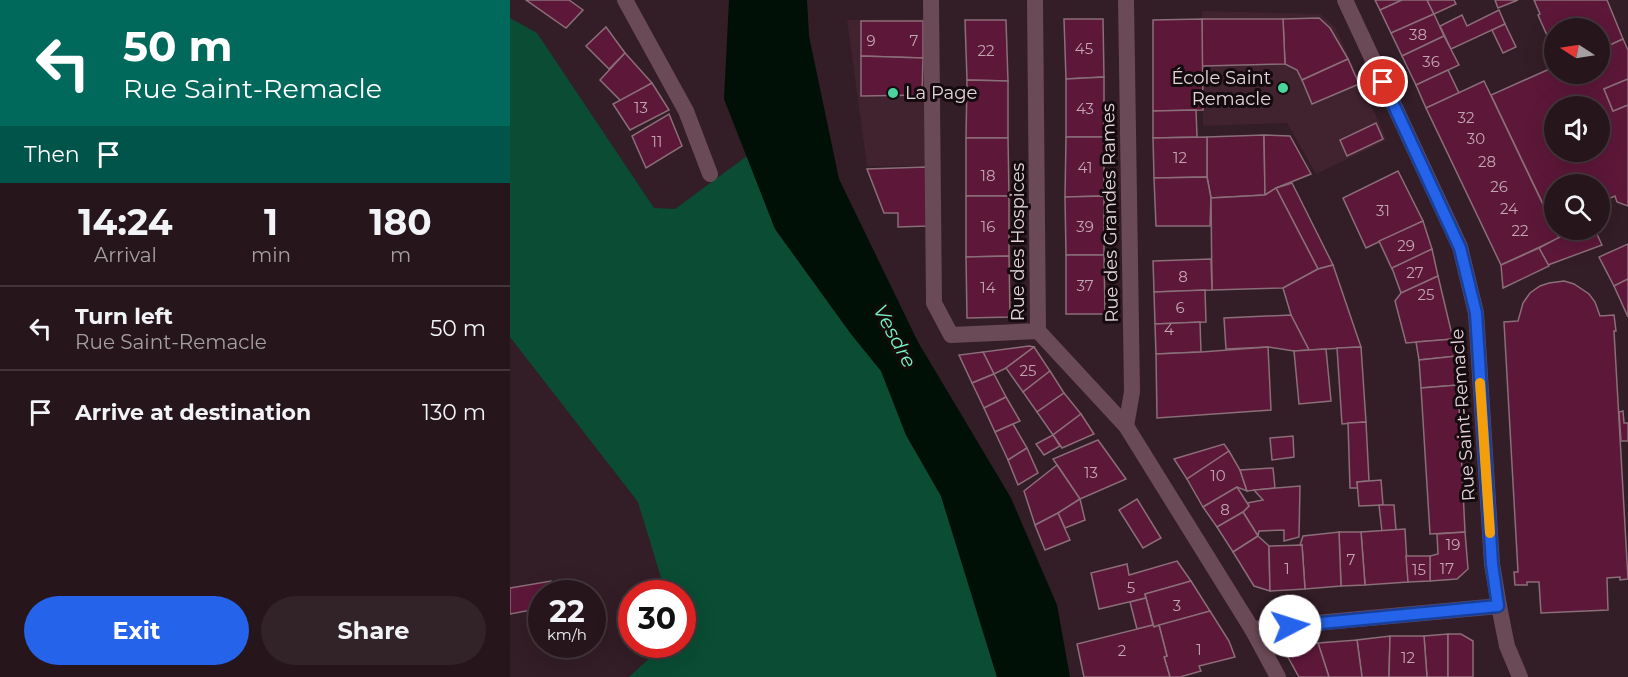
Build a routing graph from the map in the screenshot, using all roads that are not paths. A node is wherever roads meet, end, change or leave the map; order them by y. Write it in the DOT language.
graph roads {
  1 [pos="625,0"];
  2 [pos="932,0"];
  3 [pos="1035,0"];
  4 [pos="1126,0"];
  5 [pos="1345,0"];
  6 [pos="710,174"];
  7 [pos="1038,331"];
  8 [pos="1126,426"];
  9 [pos="1498,606"];
  10 [pos="1252,629"];
  11 [pos="1278,677"];
  12 [pos="1520,677"];
  1 -- 6 [label="street"];
  2 -- 7 [label="street"];
  3 -- 7 [label="street, Rue des Hospices"];
  4 -- 8 [label="street, Rue des Grandes Rames"];
  5 -- 9 [label="street, Rue Saint-Remacle"];
  7 -- 8 [label="street, Rue des Hospices"];
  8 -- 10 [label="street, Rue des Hospices"];
  9 -- 10 [label="street"];
  9 -- 12 [label="street, Rue Saint-Remacle"];
  10 -- 11 [label="street, Rue des Hospices"];
}
